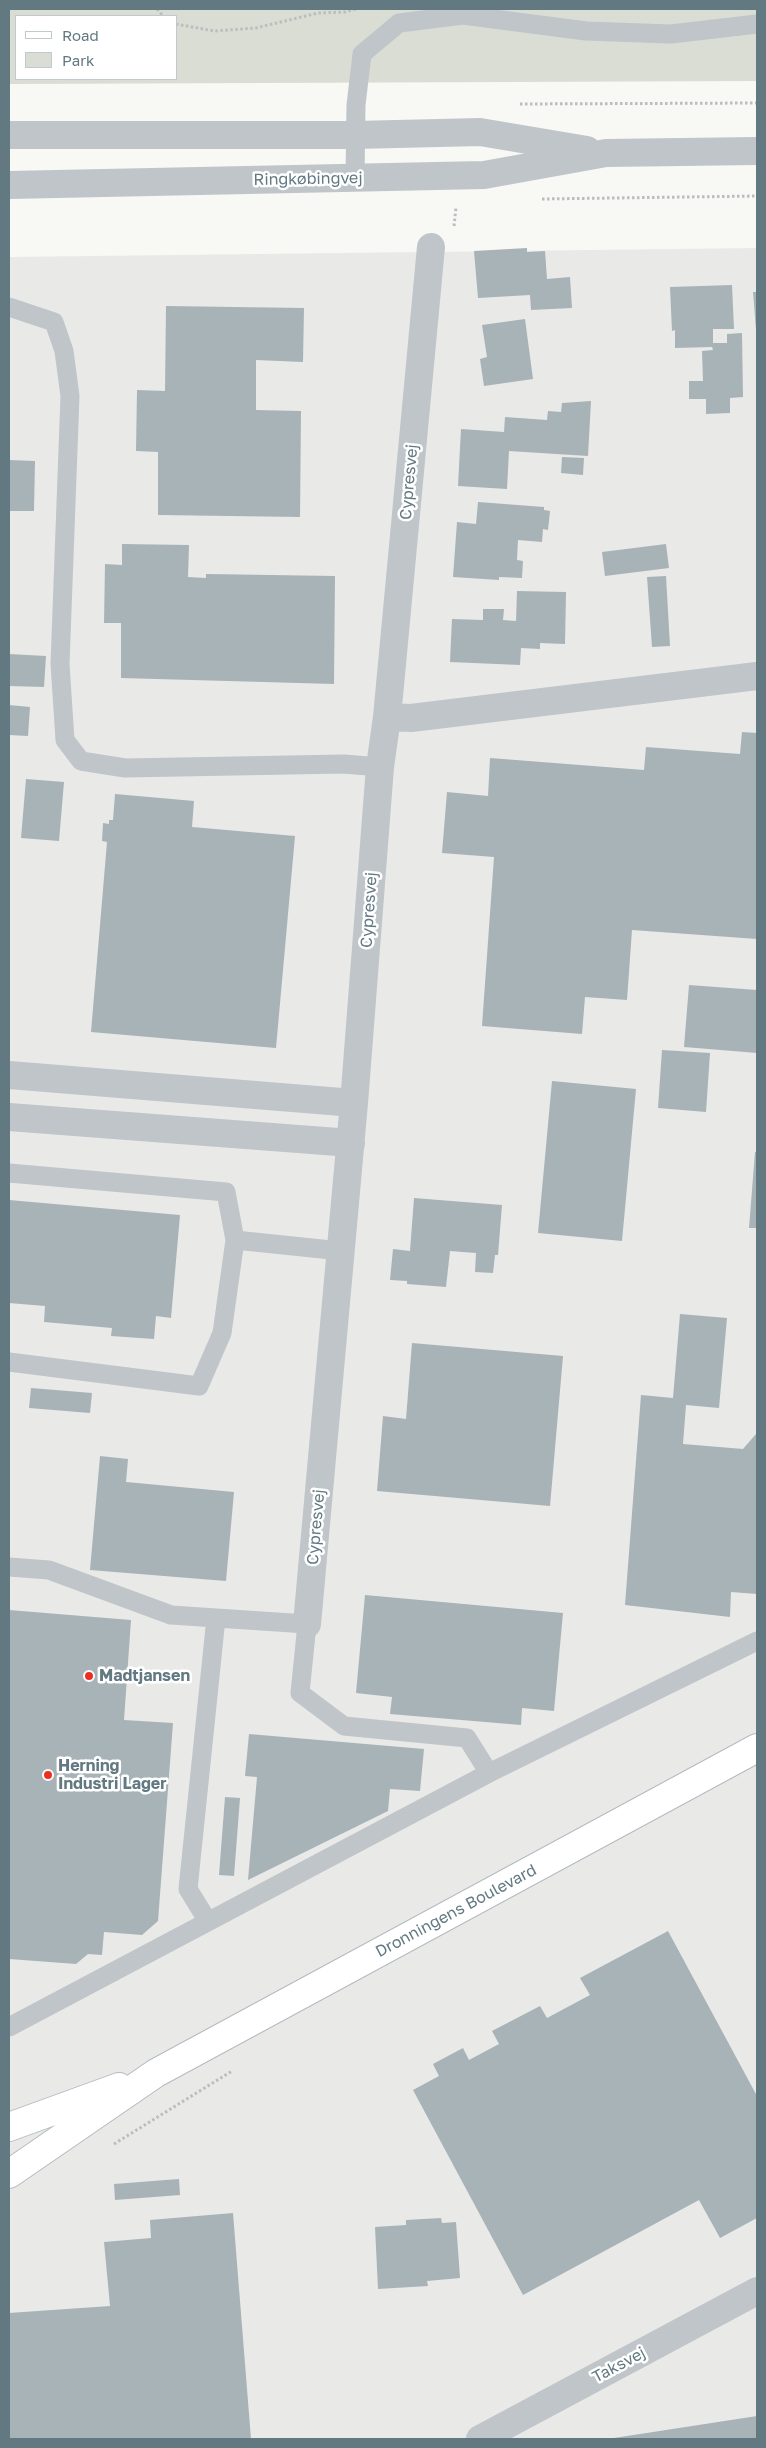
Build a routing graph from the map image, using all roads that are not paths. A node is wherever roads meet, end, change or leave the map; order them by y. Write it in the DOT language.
graph roads {
  1 [pos="757,24"];
  2 [pos="9,135"];
  3 [pos="355,136"];
  4 [pos="757,151"];
  5 [pos="606,153"];
  6 [pos="355,178"];
  7 [pos="9,185"];
  8 [pos="431,247"];
  9 [pos="9,307"];
  10 [pos="757,676"];
  11 [pos="387,717"];
  12 [pos="380,767"];
  13 [pos="9,1075"];
  14 [pos="354,1103"];
  15 [pos="9,1117"];
  16 [pos="351,1143"];
  17 [pos="9,1172"];
  18 [pos="236,1240"];
  19 [pos="341,1251"];
  20 [pos="9,1362"];
  21 [pos="9,1567"];
  22 [pos="216,1618"];
  23 [pos="307,1624"];
  24 [pos="757,1641"];
  25 [pos="757,1748"];
  26 [pos="489,1773"];
  27 [pos="207,1920"];
  28 [pos="9,2026"];
  29 [pos="156,2073"];
  30 [pos="9,2127"];
  31 [pos="9,2174"];
  32 [pos="757,2291"];
  33 [pos="480,2439"];
  1 -- 3 [label="lane"];
  2 -- 3 [label="street, Ringkøbingvej"];
  3 -- 5 [label="street, Ringkøbingvej"];
  3 -- 6 [label="lane"];
  4 -- 5 [label="street, Ringkøbingvej"];
  5 -- 6 [label="street, Ringkøbingvej"];
  6 -- 7 [label="street, Ringkøbingvej"];
  8 -- 11 [label="street, Cypresvej"];
  9 -- 12 [label="lane"];
  10 -- 11 [label="street"];
  11 -- 12 [label="street, Cypresvej"];
  12 -- 14 [label="street, Cypresvej"];
  13 -- 14 [label="street"];
  14 -- 16 [label="street, Cypresvej"];
  15 -- 16 [label="street"];
  16 -- 19 [label="street, Cypresvej"];
  17 -- 18 [label="lane"];
  18 -- 19 [label="lane"];
  18 -- 20 [label="lane"];
  19 -- 23 [label="street, Cypresvej"];
  21 -- 22 [label="lane"];
  22 -- 23 [label="lane"];
  22 -- 27 [label="lane"];
  23 -- 26 [label="lane, Cypresvej"];
  24 -- 26 [label="lane"];
  25 -- 29 [label="main road, Dronningens Boulevard"];
  26 -- 27 [label="lane"];
  27 -- 28 [label="lane"];
  29 -- 30 [label="main road, Dronningens Boulevard"];
  29 -- 31 [label="main road, Dronningens Boulevard"];
  32 -- 33 [label="street, Taksvej"];
}
